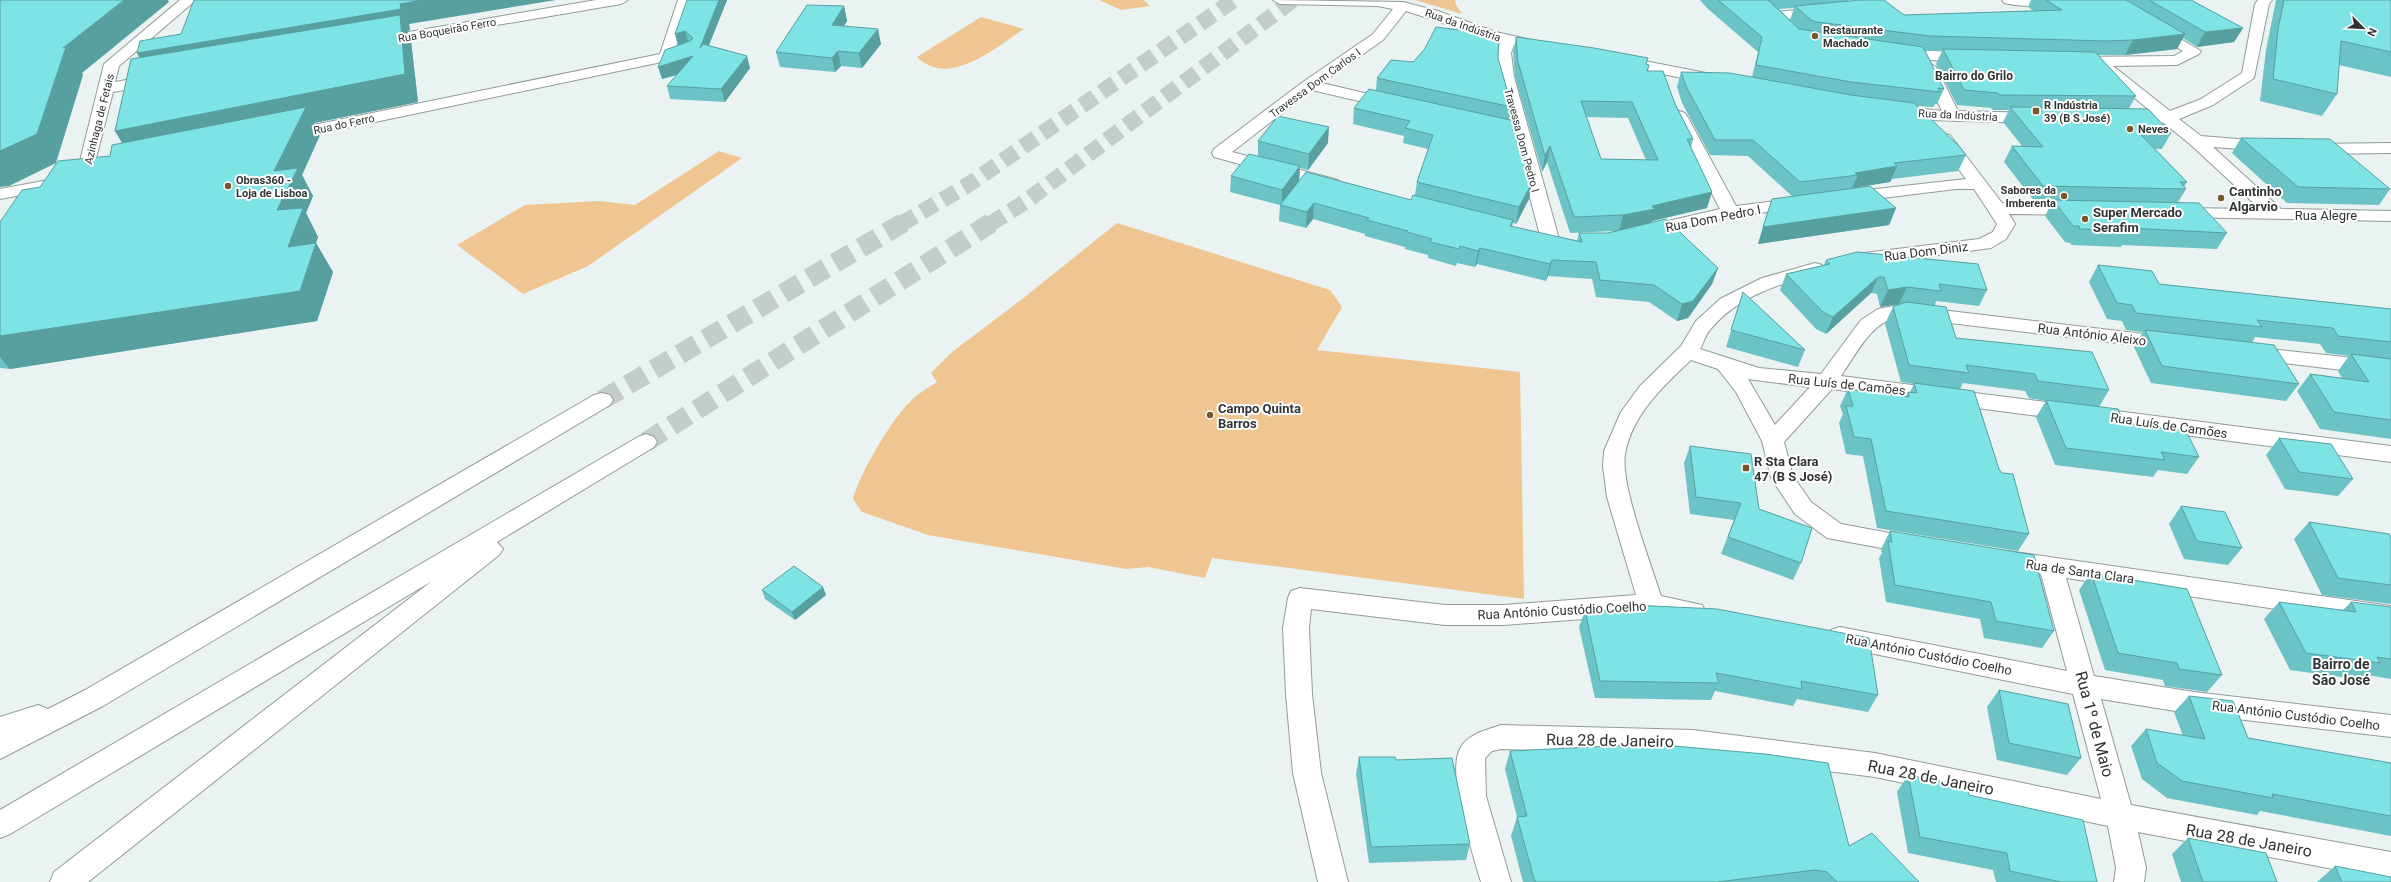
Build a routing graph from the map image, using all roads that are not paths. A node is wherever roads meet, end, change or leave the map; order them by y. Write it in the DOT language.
graph roads {
  1 [pos="189,0"];
  2 [pos="621,0"];
  3 [pos="685,0"];
  4 [pos="1280,0"];
  5 [pos="1854,0"];
  6 [pos="2009,0"];
  7 [pos="2052,0"];
  8 [pos="2104,0"];
  9 [pos="2259,1"];
  10 [pos="1763,5"];
  11 [pos="1403,6"];
  12 [pos="1774,16"];
  13 [pos="1790,30"];
  14 [pos="1510,41"];
  15 [pos="364,44"];
  16 [pos="688,49"];
  17 [pos="1562,51"];
  18 [pos="1884,52"];
  19 [pos="666,57"];
  20 [pos="1924,57"];
  21 [pos="1608,59"];
  22 [pos="1988,59"];
  23 [pos="2059,61"];
  24 [pos="2099,62"];
  25 [pos="168,77"];
  26 [pos="1729,82"];
  27 [pos="1309,85"];
  28 [pos="106,88"];
  29 [pos="1673,104"];
  30 [pos="1410,108"];
  31 [pos="1883,109"];
  32 [pos="1928,115"];
  33 [pos="1954,116"];
  34 [pos="2051,118"];
  35 [pos="2166,118"];
  36 [pos="2112,119"];
  37 [pos="270,139"];
  38 [pos="2197,141"];
  39 [pos="2391,148"];
  40 [pos="1978,184"];
  41 [pos="1351,188"];
  42 [pos="0,194"];
  43 [pos="1997,208"];
  44 [pos="2098,210"];
  45 [pos="1730,212"];
  46 [pos="2161,212"];
  47 [pos="2277,215"];
  48 [pos="2391,216"];
  49 [pos="1625,237"];
  50 [pos="1550,238"];
  51 [pos="2184,345"];
  52 [pos="2232,351"];
  53 [pos="1688,352"];
  54 [pos="1727,367"];
  55 [pos="2391,369"];
  56 [pos="1826,382"];
  57 [pos="602,400"];
  58 [pos="1773,441"];
  59 [pos="646,442"];
  60 [pos="2391,454"];
  61 [pos="567,489"];
  62 [pos="1935,548"];
  63 [pos="1989,557"];
  64 [pos="2050,567"];
  65 [pos="1651,604"];
  66 [pos="1712,615"];
  67 [pos="2391,616"];
  68 [pos="1819,633"];
  69 [pos="2084,685"];
  70 [pos="94,698"];
  71 [pos="2391,726"];
  72 [pos="0,728"];
  73 [pos="0,747"];
  74 [pos="2120,816"];
  75 [pos="0,824"];
  76 [pos="2391,866"];
  77 [pos="65,882"];
  78 [pos="1333,882"];
  79 [pos="1496,882"];
  80 [pos="2129,882"];
  1 -- 28 [label="main road, Azinhaga de Fetais"];
  2 -- 15 [label="main road, Rua Boqueirão Ferro"];
  3 -- 19 [label="main road"];
  4 -- 11 [label="main road, Rua da Indústria"];
  5 -- 12 [label="main road"];
  6 -- 7 [label="main road"];
  8 -- 24 [label="main road"];
  9 -- 35 [label="main road"];
  10 -- 12 [label="main road"];
  11 -- 14 [label="main road, Rua da Indústria"];
  11 -- 27 [label="main road, Travessa Dom Carlos I"];
  12 -- 13 [label="main road"];
  14 -- 17 [label="main road, Rua da Indústria"];
  14 -- 50 [label="main road, Travessa Dom Pedro I"];
  16 -- 19 [label="main road, Rua do Ferro"];
  18 -- 20 [label="main road"];
  19 -- 37 [label="main road, Rua do Ferro"];
  20 -- 22 [label="main road"];
  20 -- 33 [label="main road"];
  21 -- 26 [label="main road"];
  23 -- 24 [label="main road"];
  24 -- 35 [label="main road"];
  25 -- 28 [label="main road"];
  27 -- 30 [label="main road"];
  27 -- 41 [label="main road, Travessa Dom Carlos I"];
  28 -- 42 [label="main road, Azinhaga de Fetais"];
  29 -- 45 [label="main road"];
  31 -- 32 [label="main road, Rua da Indústria"];
  32 -- 33 [label="main road, Rua da Indústria"];
  32 -- 40 [label="main road, Rua Dom Diniz"];
  33 -- 34 [label="main road, Rua da Indústria"];
  35 -- 36 [label="main road"];
  35 -- 38 [label="main road"];
  38 -- 39 [label="main road"];
  38 -- 47 [label="main road"];
  40 -- 43 [label="main road, Rua Dom Diniz"];
  40 -- 45 [label="main road, Rua Dom Pedro I"];
  43 -- 44 [label="main road"];
  43 -- 53 [label="main road, Rua Dom Diniz"];
  45 -- 49 [label="main road, Rua Dom Pedro I"];
  46 -- 47 [label="main road, Rua Alegre"];
  47 -- 48 [label="main road, Rua Alegre"];
  51 -- 56 [label="main road, Rua António Aleixo"];
  52 -- 55 [label="main road"];
  53 -- 54 [label="main road, Rua Luís de Camões"];
  53 -- 65 [label="main road"];
  54 -- 56 [label="main road, Rua Luís de Camões"];
  54 -- 58 [label="main road"];
  56 -- 58 [label="main road"];
  56 -- 60 [label="main road, Rua Luís de Camões"];
  57 -- 70 [label="main road"];
  58 -- 62 [label="main road"];
  59 -- 61 [label="main road"];
  61 -- 75 [label="main road"];
  61 -- 77 [label="main road"];
  63 -- 64 [label="main road, Rua de Santa Clara"];
  64 -- 67 [label="main road, Rua de Santa Clara"];
  64 -- 69 [label="main road, Rua 1º de Maio"];
  65 -- 66 [label="main road, Rua António Custódio Coelho"];
  65 -- 78 [label="main road, Rua António Custódio Coelho"];
  68 -- 69 [label="main road, Rua António Custódio Coelho"];
  69 -- 71 [label="main road, Rua António Custódio Coelho"];
  69 -- 74 [label="main road, Rua 1º de Maio"];
  70 -- 72 [label="main road"];
  70 -- 73 [label="main road"];
  74 -- 76 [label="main road, Rua 28 de Janeiro"];
  74 -- 79 [label="main road, Rua 28 de Janeiro"];
  74 -- 80 [label="main road, Rua 1º de Maio"];
}
